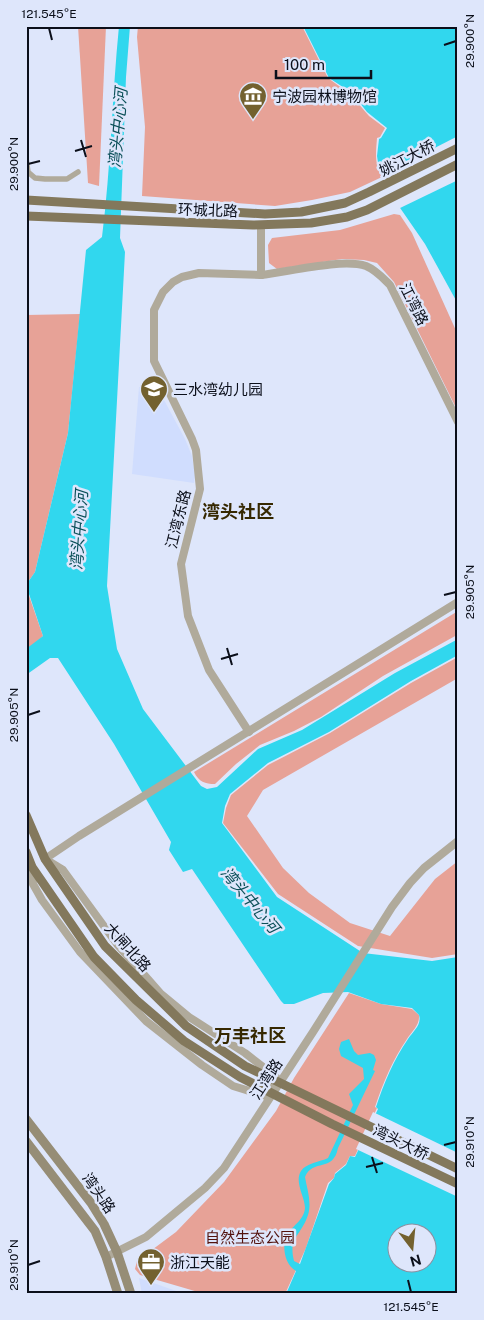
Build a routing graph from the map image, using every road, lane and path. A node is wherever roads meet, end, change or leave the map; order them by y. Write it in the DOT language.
graph roads {
  1 [pos="458,148"];
  2 [pos="26,158"];
  3 [pos="458,164"];
  4 [pos="78,172"];
  5 [pos="370,192"];
  6 [pos="26,200"];
  7 [pos="386,202"];
  8 [pos="26,216"];
  9 [pos="261,225"];
  10 [pos="261,276"];
  11 [pos="458,422"];
  12 [pos="458,602"];
  13 [pos="249,732"];
  14 [pos="26,815"];
  15 [pos="458,841"];
  16 [pos="27,854"];
  17 [pos="45,859"];
  18 [pos="29,869"];
  19 [pos="339,1112"];
  20 [pos="26,1119"];
  21 [pos="332,1124"];
  22 [pos="26,1141"];
  23 [pos="458,1170"];
  24 [pos="458,1184"];
  25 [pos="117,1252"];
  26 [pos="106,1257"];
  27 [pos="118,1294"];
  28 [pos="131,1294"];
  1 -- 5 [label="main road, 姚江大桥"];
  2 -- 4 [label="street"];
  3 -- 7 [label="main road, 姚江大桥"];
  5 -- 6 [label="main road, 环城北路"];
  7 -- 9 [label="main road, 环城北路"];
  8 -- 9 [label="main road, 环城北路"];
  9 -- 10 [label="street"];
  10 -- 11 [label="street, 江湾路"];
  10 -- 13 [label="street, 江湾东路"];
  12 -- 13 [label="street"];
  13 -- 17 [label="street"];
  14 -- 17 [label="main road, 大闸北路"];
  15 -- 25 [label="street, 江湾路"];
  16 -- 18 [label="main road, 大闸北路"];
  17 -- 18 [label="street"];
  17 -- 19 [label="main road, 大闸北路"];
  18 -- 21 [label="main road, 大闸北路"];
  19 -- 23 [label="main road, 湾头大桥"];
  20 -- 25 [label="main road, 湾头路"];
  21 -- 24 [label="main road, 湾头大桥"];
  22 -- 26 [label="main road, 湾头路"];
  25 -- 26 [label="street, 江湾路"];
  25 -- 28 [label="main road, 湾头路"];
  26 -- 27 [label="main road, 湾头路"];
}
